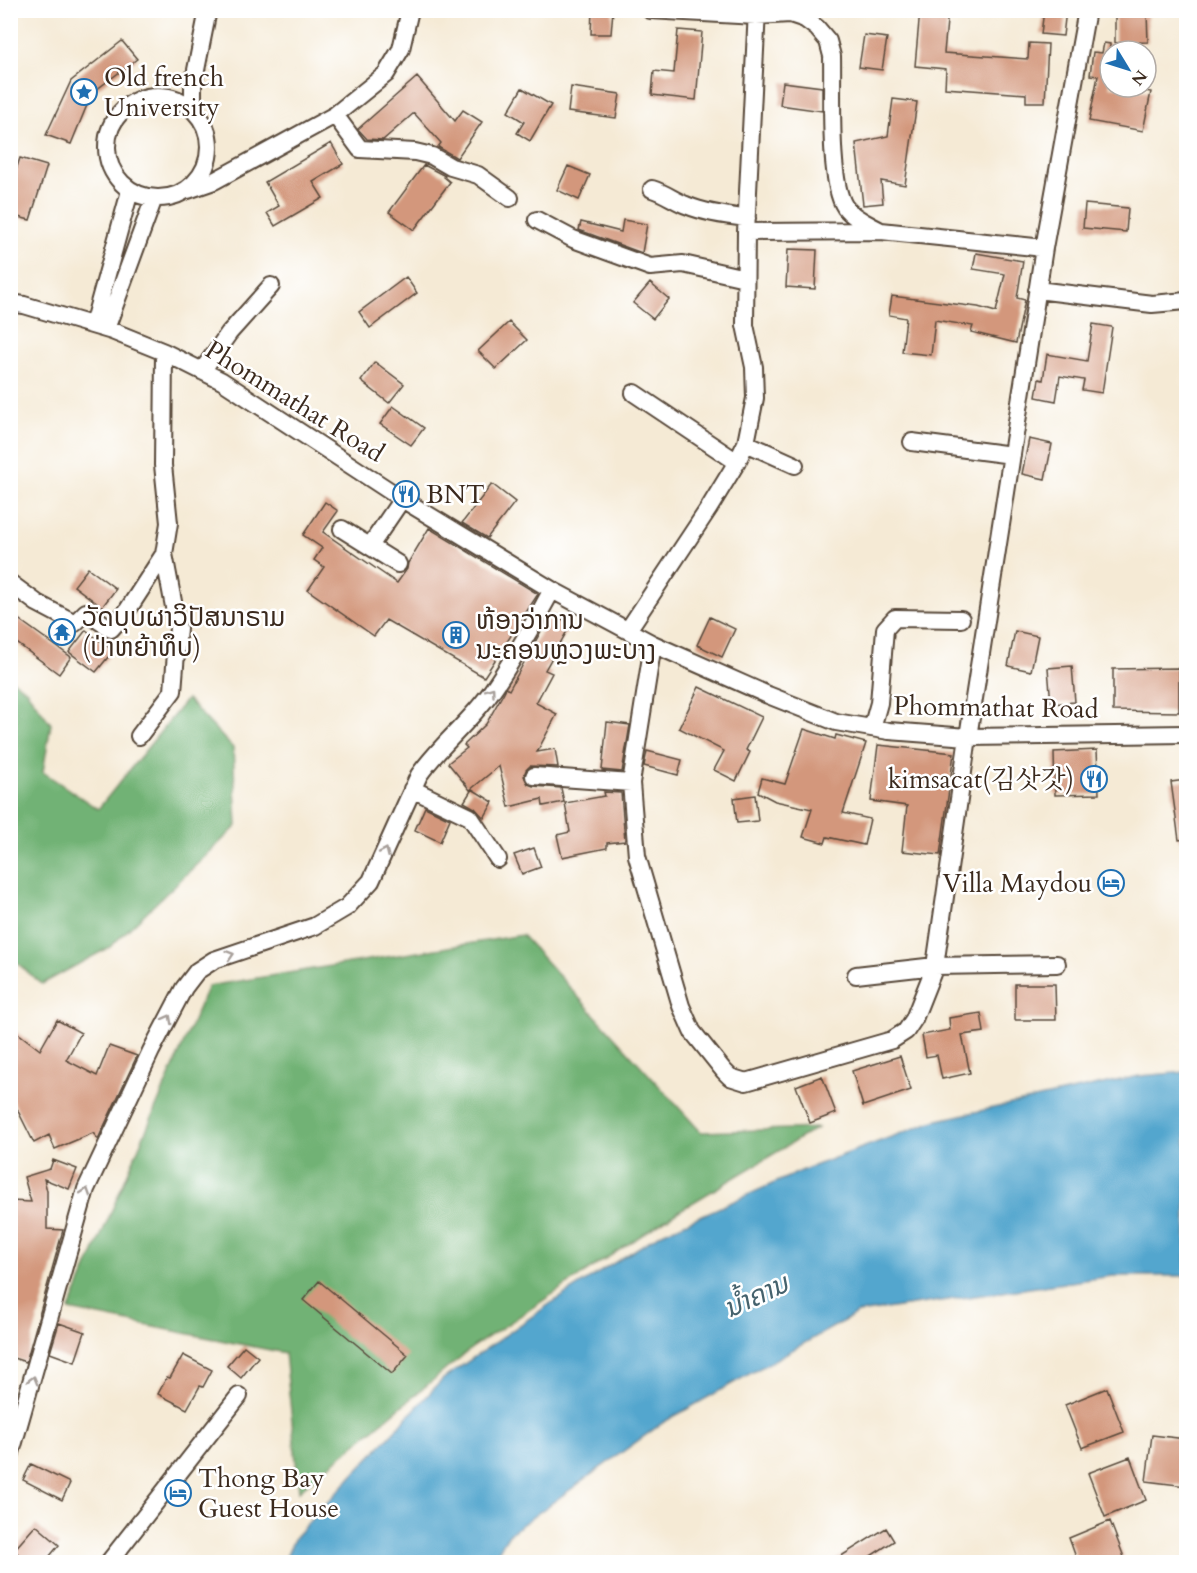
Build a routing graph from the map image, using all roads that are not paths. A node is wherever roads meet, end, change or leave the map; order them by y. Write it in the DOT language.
graph roads {
  1 [pos="208,10"];
  2 [pos="410,10"];
  3 [pos="650,10"];
  4 [pos="1087,10"];
  5 [pos="757,13"];
  6 [pos="193,110"];
  7 [pos="335,115"];
  8 [pos="652,189"];
  9 [pos="130,191"];
  10 [pos="182,192"];
  11 [pos="154,198"];
  12 [pos="510,198"];
  13 [pos="537,220"];
  14 [pos="746,225"];
  15 [pos="881,231"];
  16 [pos="1044,248"];
  17 [pos="746,278"];
  18 [pos="271,286"];
  19 [pos="1037,290"];
  20 [pos="1186,301"];
  21 [pos="10,303"];
  22 [pos="100,327"];
  23 [pos="164,352"];
  24 [pos="202,371"];
  25 [pos="634,393"];
  26 [pos="912,442"];
  27 [pos="746,443"];
  28 [pos="1012,455"];
  29 [pos="737,462"];
  30 [pos="795,465"];
  31 [pos="402,499"];
  32 [pos="342,530"];
  33 [pos="370,546"];
  34 [pos="164,554"];
  35 [pos="398,564"];
  36 [pos="10,583"];
  37 [pos="552,590"];
  38 [pos="961,619"];
  39 [pos="628,630"];
  40 [pos="653,644"];
  41 [pos="872,728"];
  42 [pos="1186,734"];
  43 [pos="139,736"];
  44 [pos="968,737"];
  45 [pos="534,776"];
  46 [pos="631,783"];
  47 [pos="412,789"];
  48 [pos="498,859"];
  49 [pos="1057,964"];
  50 [pos="936,966"];
  51 [pos="856,975"];
  52 [pos="239,1396"];
  53 [pos="10,1456"];
  54 [pos="109,1563"];
  1 -- 6 [label="street"];
  2 -- 7 [label="street"];
  3 -- 5 [label="street"];
  4 -- 16 [label="street"];
  5 -- 14 [label="street"];
  5 -- 15 [label="street"];
  6 -- 9 [label="street"];
  6 -- 10 [label="street"];
  7 -- 10 [label="street"];
  7 -- 12 [label="street"];
  8 -- 14 [label="street"];
  9 -- 11 [label="street"];
  9 -- 22 [label="street"];
  10 -- 11 [label="street"];
  11 -- 22 [label="street"];
  13 -- 17 [label="street"];
  14 -- 15 [label="street"];
  14 -- 17 [label="street"];
  15 -- 16 [label="street"];
  16 -- 19 [label="street"];
  17 -- 27 [label="street"];
  18 -- 24 [label="street"];
  19 -- 20 [label="street"];
  19 -- 28 [label="street"];
  21 -- 22 [label="street, Phommathat Road"];
  22 -- 23 [label="street, Phommathat Road"];
  23 -- 24 [label="street, Phommathat Road"];
  23 -- 34 [label="street"];
  24 -- 31 [label="street, Phommathat Road"];
  25 -- 29 [label="street"];
  26 -- 28 [label="street"];
  27 -- 29 [label="street"];
  27 -- 30 [label="street"];
  28 -- 44 [label="street"];
  29 -- 39 [label="street"];
  31 -- 33 [label="street"];
  31 -- 37 [label="street, Phommathat Road"];
  32 -- 33 [label="street"];
  33 -- 35 [label="street"];
  34 -- 36 [label="street"];
  34 -- 43 [label="street"];
  37 -- 39 [label="street, Phommathat Road"];
  47 -- 37 [label="street, one-way"];
  38 -- 41 [label="street"];
  39 -- 40 [label="street, Phommathat Road"];
  40 -- 41 [label="street, Phommathat Road"];
  40 -- 46 [label="street"];
  41 -- 44 [label="street, Phommathat Road"];
  42 -- 44 [label="street, Phommathat Road"];
  44 -- 50 [label="street"];
  45 -- 46 [label="street"];
  46 -- 50 [label="street"];
  47 -- 48 [label="street"];
  53 -- 47 [label="street, one-way"];
  49 -- 50 [label="street"];
  50 -- 51 [label="street"];
  52 -- 54 [label="street"];
}
